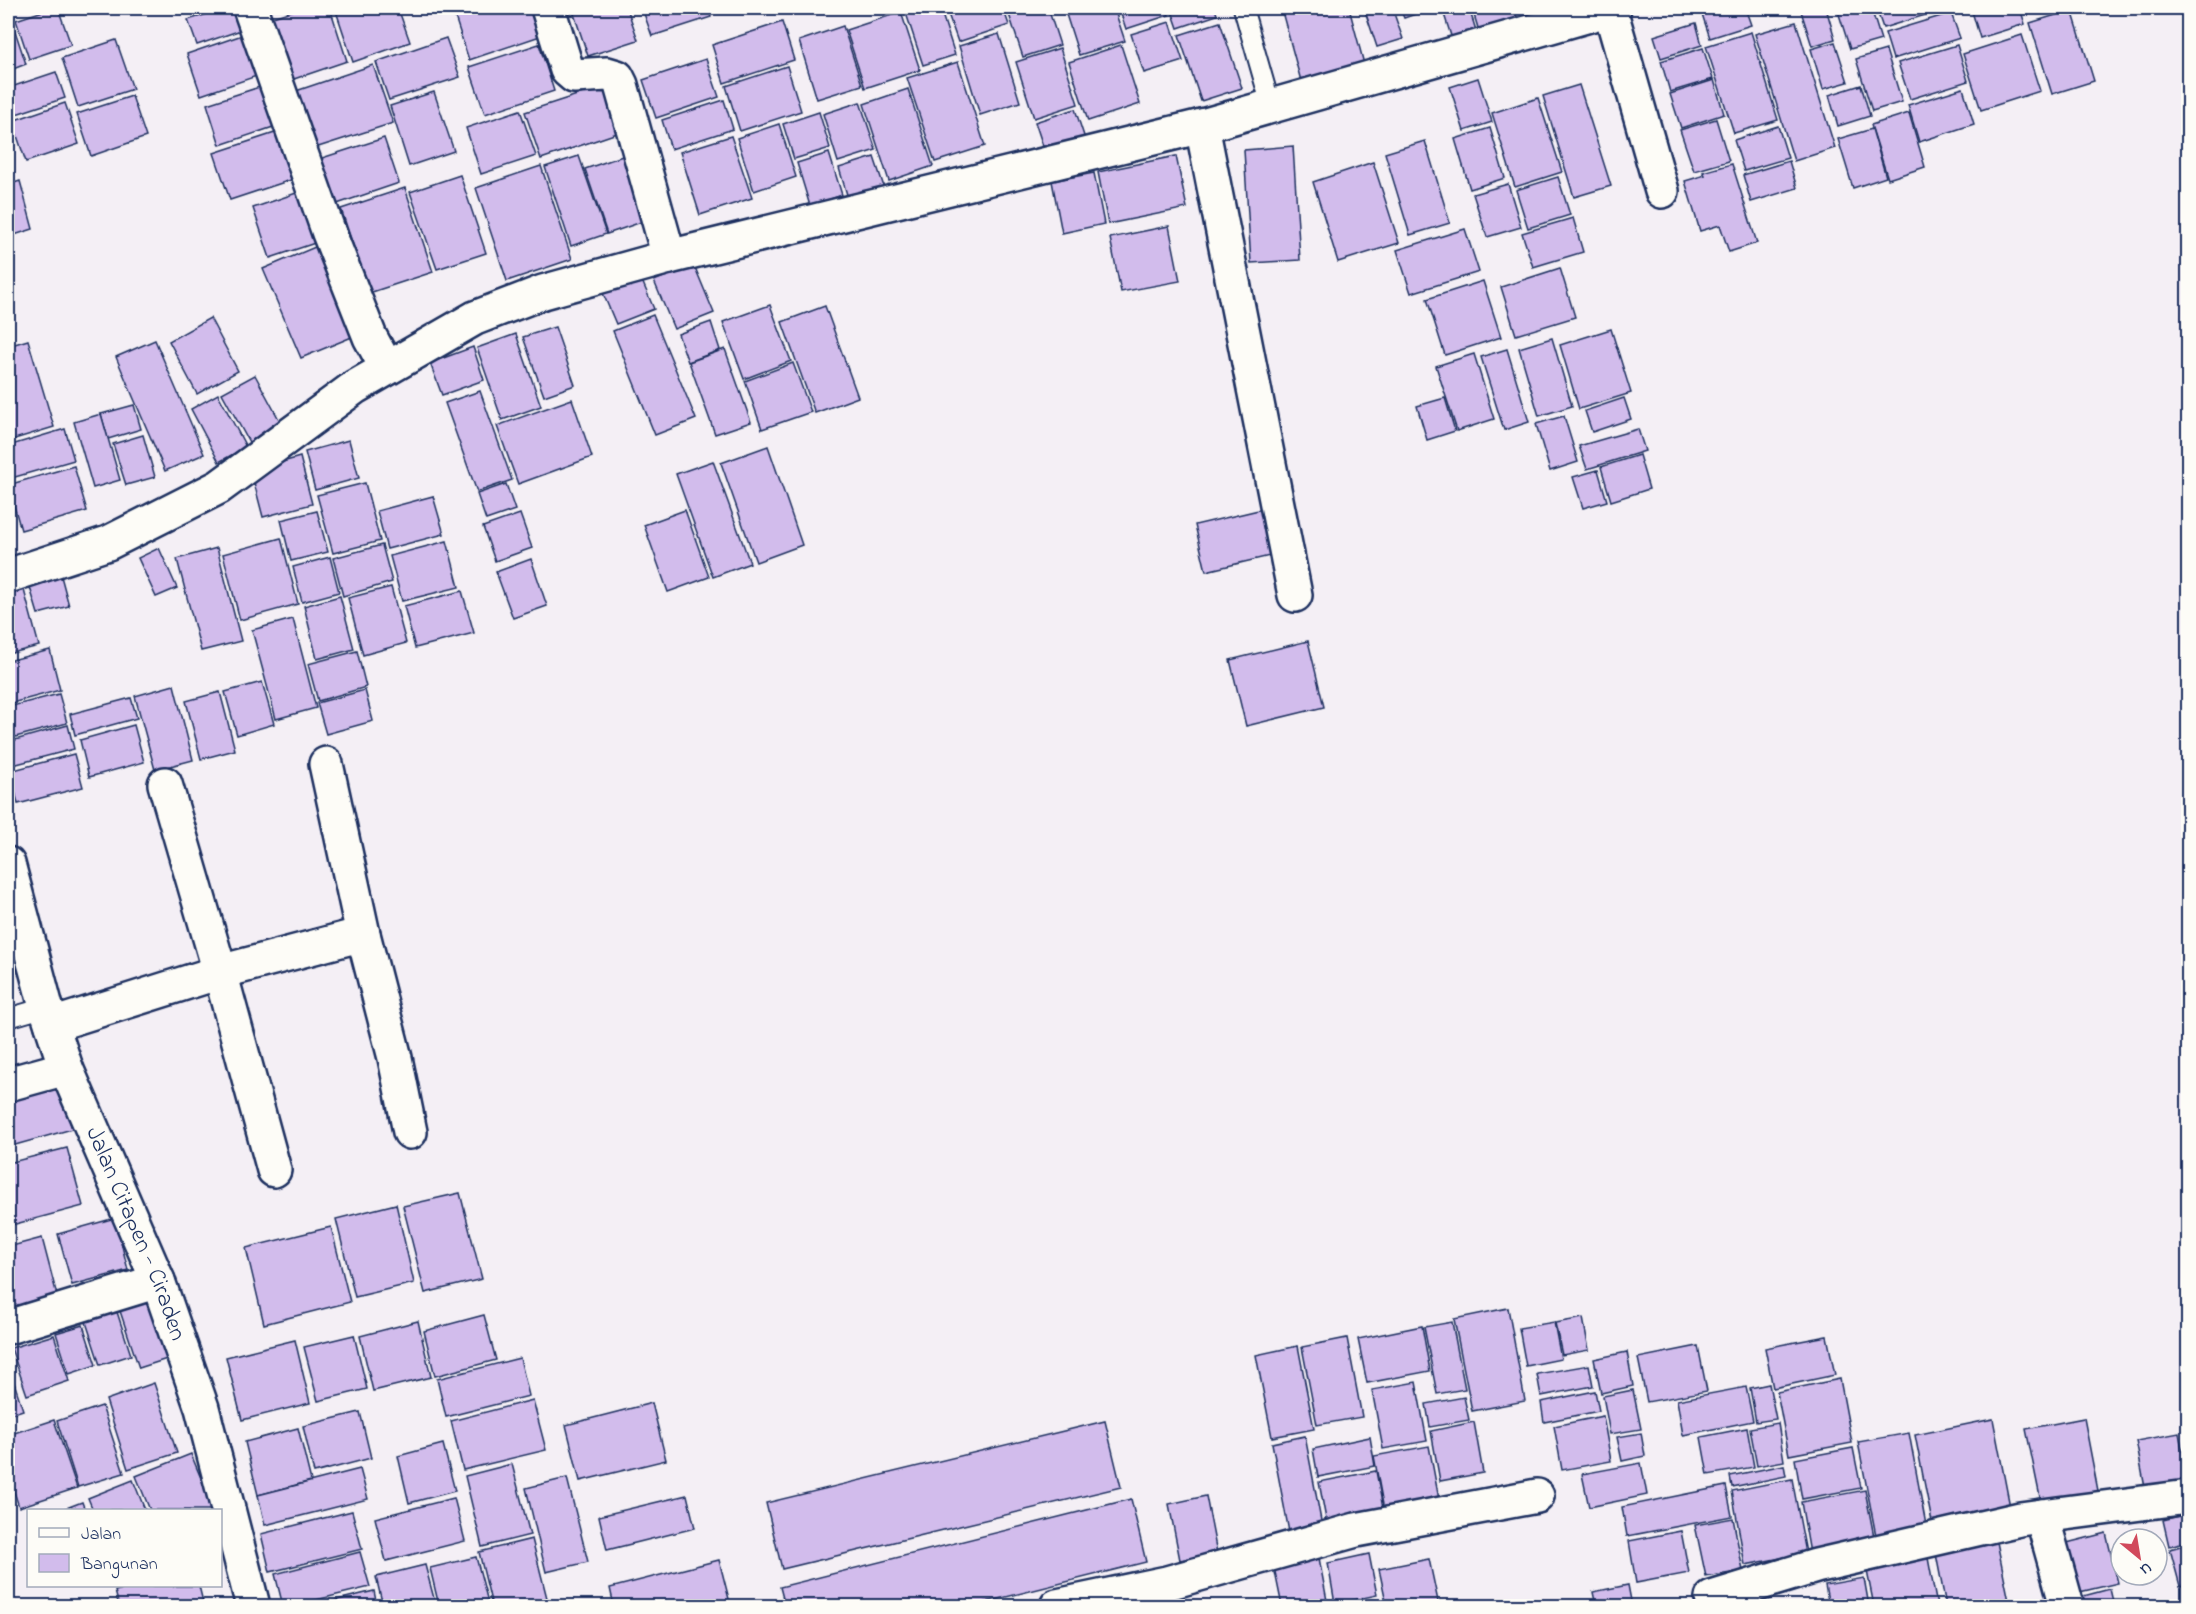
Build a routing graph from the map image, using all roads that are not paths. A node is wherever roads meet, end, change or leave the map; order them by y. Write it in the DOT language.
graph roads {
  1 [pos="250,8"];
  2 [pos="548,8"];
  3 [pos="1243,8"];
  4 [pos="1612,8"];
  5 [pos="1271,106"];
  6 [pos="1202,126"];
  7 [pos="1662,190"];
  8 [pos="669,257"];
  9 [pos="387,368"];
  10 [pos="8,576"];
  11 [pos="1294,595"];
  12 [pos="326,764"];
  13 [pos="165,784"];
  14 [pos="8,864"];
  15 [pos="363,934"];
  16 [pos="220,972"];
  17 [pos="49,1016"];
  18 [pos="8,1018"];
  19 [pos="66,1068"];
  20 [pos="8,1084"];
  21 [pos="410,1132"];
  22 [pos="274,1170"];
  23 [pos="158,1281"];
  24 [pos="8,1327"];
  25 [pos="1537,1496"];
  26 [pos="2188,1497"];
  27 [pos="2042,1516"];
  28 [pos="1712,1598"];
  29 [pos="253,1606"];
  30 [pos="1057,1606"];
  31 [pos="2067,1606"];
  1 -- 9 [label="street"];
  2 -- 8 [label="street"];
  3 -- 5 [label="lane"];
  4 -- 5 [label="street"];
  4 -- 7 [label="street"];
  5 -- 6 [label="street"];
  6 -- 8 [label="street"];
  6 -- 11 [label="street"];
  8 -- 9 [label="street"];
  9 -- 10 [label="street"];
  12 -- 15 [label="street"];
  13 -- 16 [label="street"];
  14 -- 17 [label="street, Jalan Citapen - Ciraden"];
  15 -- 16 [label="street"];
  15 -- 21 [label="street"];
  16 -- 17 [label="street"];
  16 -- 22 [label="street"];
  17 -- 18 [label="lane"];
  17 -- 19 [label="street, Jalan Citapen - Ciraden"];
  19 -- 20 [label="street"];
  19 -- 23 [label="street, Jalan Citapen - Ciraden"];
  23 -- 24 [label="street"];
  23 -- 29 [label="street, Jalan Citapen - Ciraden"];
  25 -- 30 [label="street"];
  26 -- 27 [label="street"];
  27 -- 28 [label="street"];
  27 -- 31 [label="street"];
}
